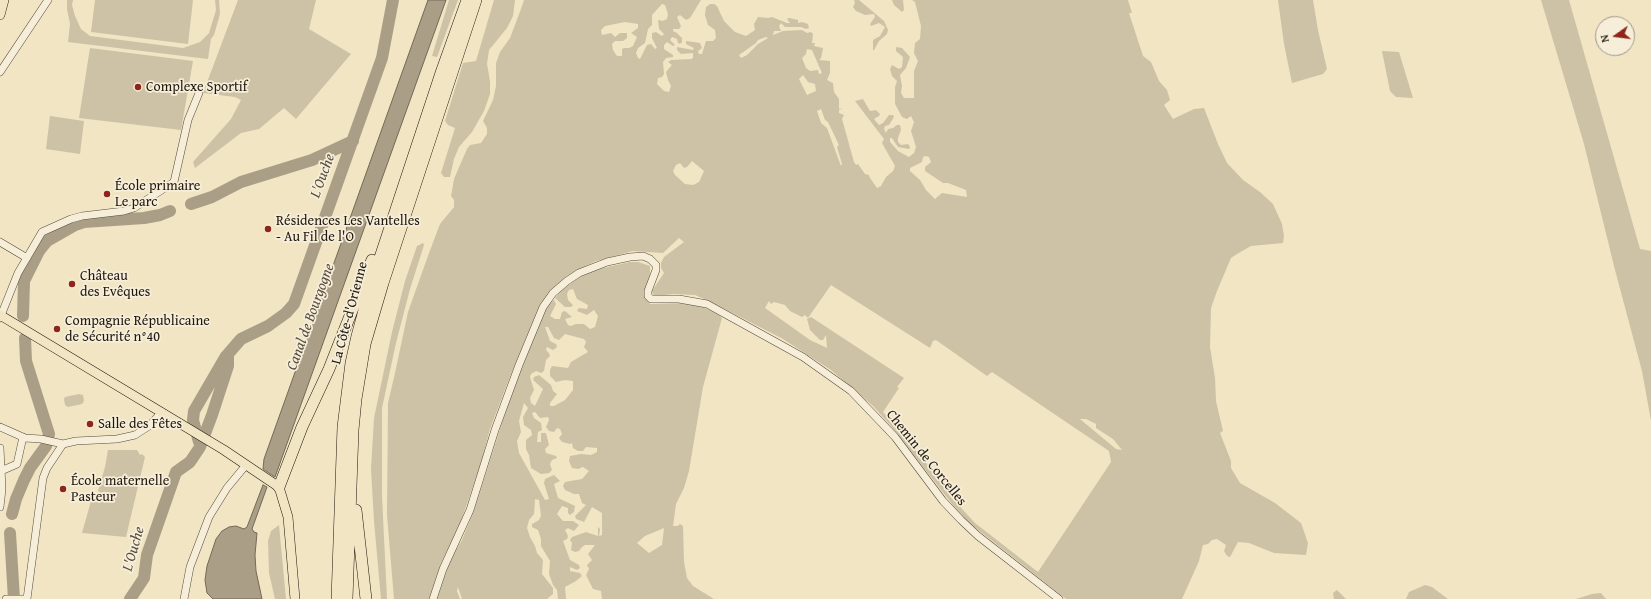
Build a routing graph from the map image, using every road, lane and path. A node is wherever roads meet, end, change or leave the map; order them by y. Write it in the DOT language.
graph roads {
  1 [pos="4,0"];
  2 [pos="48,0"];
  3 [pos="468,0"];
  4 [pos="476,0"];
  5 [pos="0,15"];
  6 [pos="0,72"];
  7 [pos="199,93"];
  8 [pos="402,191"];
  9 [pos="0,242"];
  10 [pos="26,258"];
  11 [pos="0,316"];
  12 [pos="162,412"];
  13 [pos="0,427"];
  14 [pos="23,437"];
  15 [pos="63,444"];
  16 [pos="0,448"];
  17 [pos="352,459"];
  18 [pos="246,465"];
  19 [pos="1,472"];
  20 [pos="277,485"];
  21 [pos="0,507"];
  22 [pos="6,599"];
  23 [pos="23,599"];
  24 [pos="184,599"];
  25 [pos="295,599"];
  26 [pos="337,599"];
  27 [pos="347,599"];
  28 [pos="366,599"];
  29 [pos="433,599"];
  30 [pos="1059,599"];
  1 -- 5 [label="main road"];
  2 -- 6 [label="street"];
  3 -- 8 [label="highway, La Côte-d'Orienne"];
  4 -- 17 [label="highway, La Côte-d'Orienne"];
  7 -- 10 [label="street"];
  8 -- 20 [label="highway"];
  8 -- 26 [label="highway, La Côte-d'Orienne"];
  9 -- 10 [label="street"];
  10 -- 11 [label="street"];
  11 -- 12 [label="main road"];
  12 -- 15 [label="street"];
  12 -- 18 [label="main road"];
  13 -- 14 [label="street"];
  14 -- 15 [label="street"];
  14 -- 19 [label="street"];
  15 -- 23 [label="street"];
  16 -- 19 [label="street"];
  17 -- 27 [label="highway, La Côte-d'Orienne"];
  17 -- 28 [label="highway"];
  18 -- 20 [label="main road"];
  18 -- 24 [label="street"];
  19 -- 21 [label="street"];
  20 -- 25 [label="main road"];
  22 -- 23 [label="street"];
  29 -- 30 [label="street, Chemin de Corcelles"];
}
